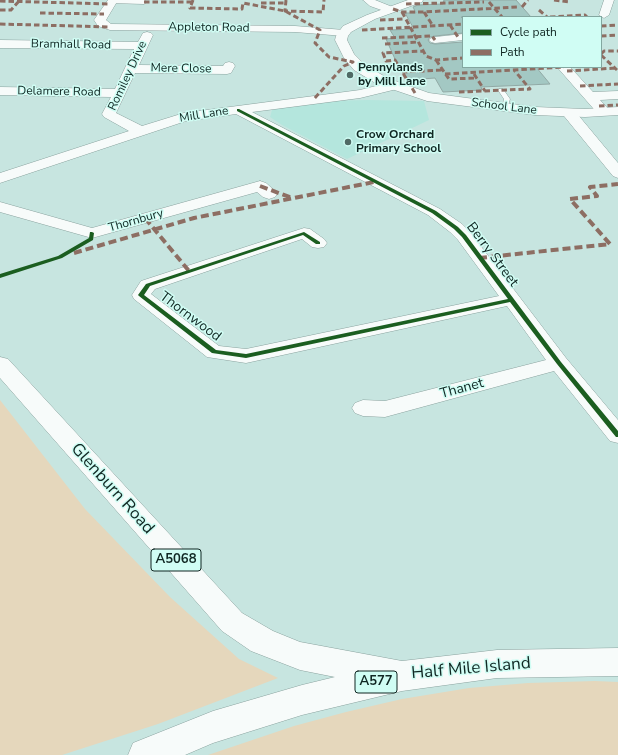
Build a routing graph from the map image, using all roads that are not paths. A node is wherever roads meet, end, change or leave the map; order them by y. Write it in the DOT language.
graph roads {
  1 [pos="368,0"];
  2 [pos="418,0"];
  3 [pos="609,0"];
  4 [pos="112,1"];
  5 [pos="144,2"];
  6 [pos="391,10"];
  7 [pos="604,15"];
  8 [pos="151,28"];
  9 [pos="344,33"];
  10 [pos="462,37"];
  11 [pos="435,40"];
  12 [pos="0,44"];
  13 [pos="141,46"];
  14 [pos="229,66"];
  15 [pos="565,68"];
  16 [pos="130,69"];
  17 [pos="392,86"];
  18 [pos="501,90"];
  19 [pos="0,91"];
  20 [pos="119,93"];
  21 [pos="618,95"];
  22 [pos="590,96"];
  23 [pos="505,108"];
  24 [pos="238,110"];
  25 [pos="569,112"];
  26 [pos="611,112"];
  27 [pos="140,131"];
  28 [pos="618,173"];
  29 [pos="0,178"];
  30 [pos="268,194"];
  31 [pos="0,207"];
  32 [pos="318,243"];
  33 [pos="510,300"];
  34 [pos="559,363"];
  35 [pos="0,364"];
  36 [pos="363,408"];
  37 [pos="618,435"];
  38 [pos="618,662"];
  39 [pos="402,676"];
  40 [pos="145,755"];
  1 -- 6 [label="street"];
  2 -- 6 [label="main road"];
  3 -- 7 [label="street"];
  4 -- 5 [label="lane"];
  4 -- 8 [label="street, Appleton Road"];
  6 -- 9 [label="main road"];
  8 -- 9 [label="street, Appleton Road"];
  8 -- 13 [label="street, Romiley Drive"];
  9 -- 17 [label="main road, School Lane"];
  10 -- 11 [label="street"];
  12 -- 13 [label="street, Bramhall Road"];
  13 -- 16 [label="street, Romiley Drive"];
  14 -- 16 [label="street, Mere Close"];
  15 -- 22 [label="street"];
  16 -- 20 [label="street, Romiley Drive"];
  17 -- 23 [label="main road, School Lane"];
  17 -- 24 [label="street, Mill Lane"];
  18 -- 23 [label="lane"];
  19 -- 20 [label="street, Delamere Road"];
  20 -- 27 [label="street, Romiley Drive"];
  21 -- 22 [label="street"];
  22 -- 26 [label="street"];
  23 -- 25 [label="main road, School Lane"];
  24 -- 27 [label="street, Mill Lane"];
  24 -- 33 [label="street, Berry Street"];
  25 -- 26 [label="main road, School Lane"];
  25 -- 28 [label="street"];
  27 -- 29 [label="street, Mill Lane"];
  30 -- 31 [label="street, Thornbury"];
  32 -- 33 [label="street, Thornwood"];
  33 -- 34 [label="street, Berry Street"];
  34 -- 36 [label="street, Thanet"];
  34 -- 37 [label="street, Berry Street"];
  35 -- 39 [label="main road, Glenburn Road / A5068"];
  38 -- 39 [label="main road, Half Mile Island / A577"];
  39 -- 40 [label="main road, Half Mile Island / A577"];
}
